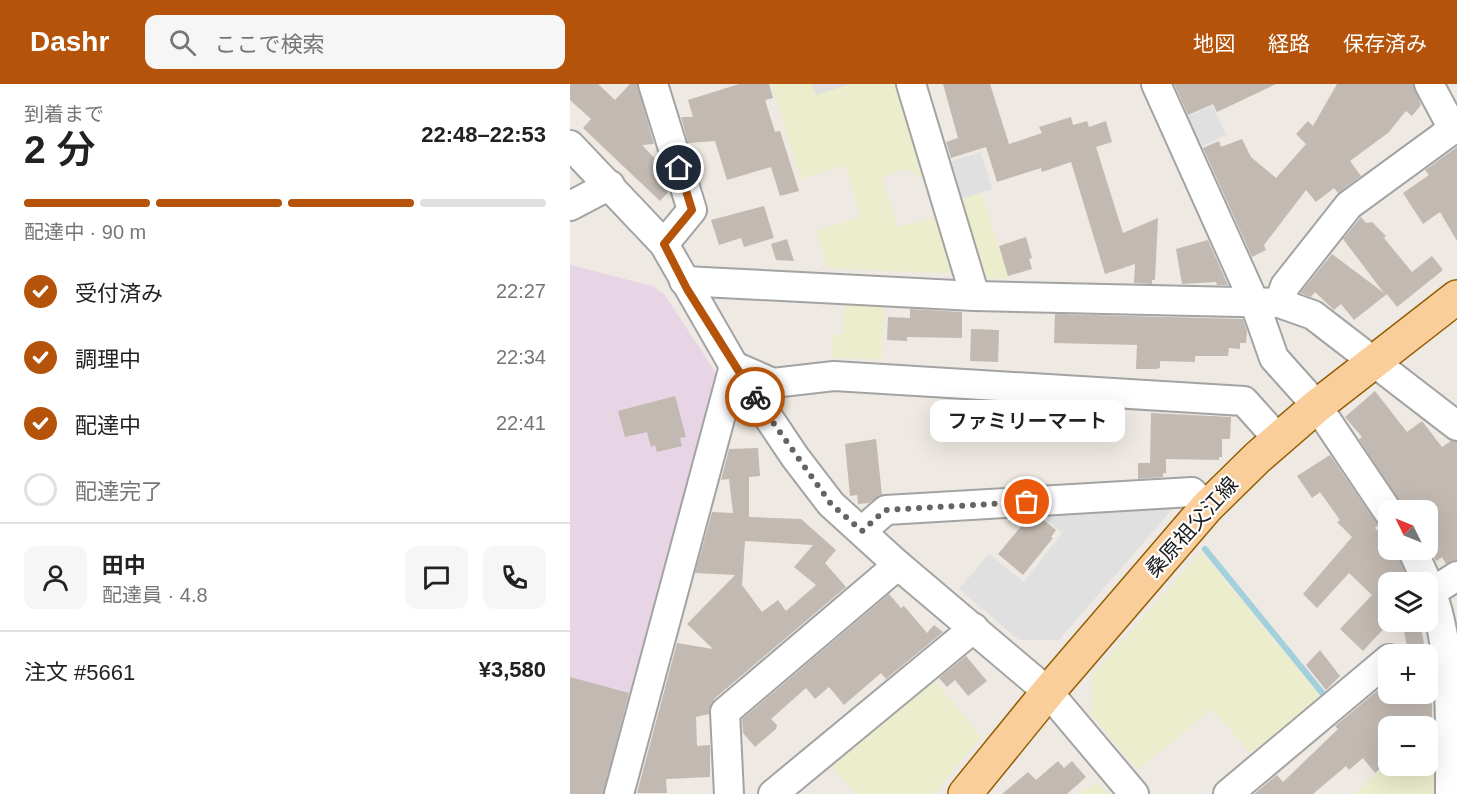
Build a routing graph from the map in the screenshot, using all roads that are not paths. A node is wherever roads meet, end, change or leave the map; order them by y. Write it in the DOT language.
graph roads {
  1 [pos="653,84"];
  2 [pos="911,84"];
  3 [pos="1156,84"];
  4 [pos="1429,84"];
  5 [pos="1455,128"];
  6 [pos="570,145"];
  7 [pos="610,185"];
  8 [pos="570,206"];
  9 [pos="664,244"];
  10 [pos="684,281"];
  11 [pos="975,296"];
  12 [pos="1457,297"];
  13 [pos="1267,304"];
  14 [pos="1373,363"];
  15 [pos="734,366"];
  16 [pos="1317,406"];
  17 [pos="1457,426"];
  18 [pos="1278,439"];
  19 [pos="1380,500"];
  20 [pos="1207,507"];
  21 [pos="862,531"];
  22 [pos="898,565"];
  23 [pos="1457,576"];
  24 [pos="1438,583"];
  25 [pos="974,628"];
  26 [pos="1438,665"];
  27 [pos="1378,668"];
  28 [pos="1047,692"];
  29 [pos="619,794"];
  30 [pos="729,794"];
  31 [pos="774,794"];
  32 [pos="965,794"];
  33 [pos="1134,794"];
  34 [pos="1228,794"];
  35 [pos="1450,794"];
  1 -- 9 [label="street"];
  2 -- 11 [label="street"];
  3 -- 13 [label="street"];
  4 -- 5 [label="street"];
  5 -- 13 [label="street"];
  6 -- 7 [label="street"];
  7 -- 8 [label="street"];
  7 -- 9 [label="street"];
  9 -- 10 [label="street"];
  10 -- 11 [label="street"];
  10 -- 15 [label="street"];
  11 -- 13 [label="street"];
  12 -- 14 [label="main road, 桑原祖父江線"];
  13 -- 14 [label="street"];
  13 -- 16 [label="street"];
  14 -- 16 [label="main road, 桑原祖父江線"];
  14 -- 17 [label="street"];
  15 -- 18 [label="street"];
  15 -- 21 [label="street"];
  15 -- 29 [label="street"];
  16 -- 18 [label="main road, 桑原祖父江線"];
  16 -- 19 [label="street"];
  18 -- 20 [label="main road, 桑原祖父江線"];
  20 -- 21 [label="street"];
  20 -- 28 [label="main road, 桑原祖父江線"];
  21 -- 22 [label="street"];
  22 -- 25 [label="street"];
  22 -- 30 [label="street"];
  23 -- 24 [label="street"];
  25 -- 28 [label="street"];
  25 -- 31 [label="street"];
  26 -- 35 [label="street"];
  27 -- 34 [label="street"];
  28 -- 32 [label="main road, 桑原祖父江線"];
  28 -- 33 [label="street"];
}
